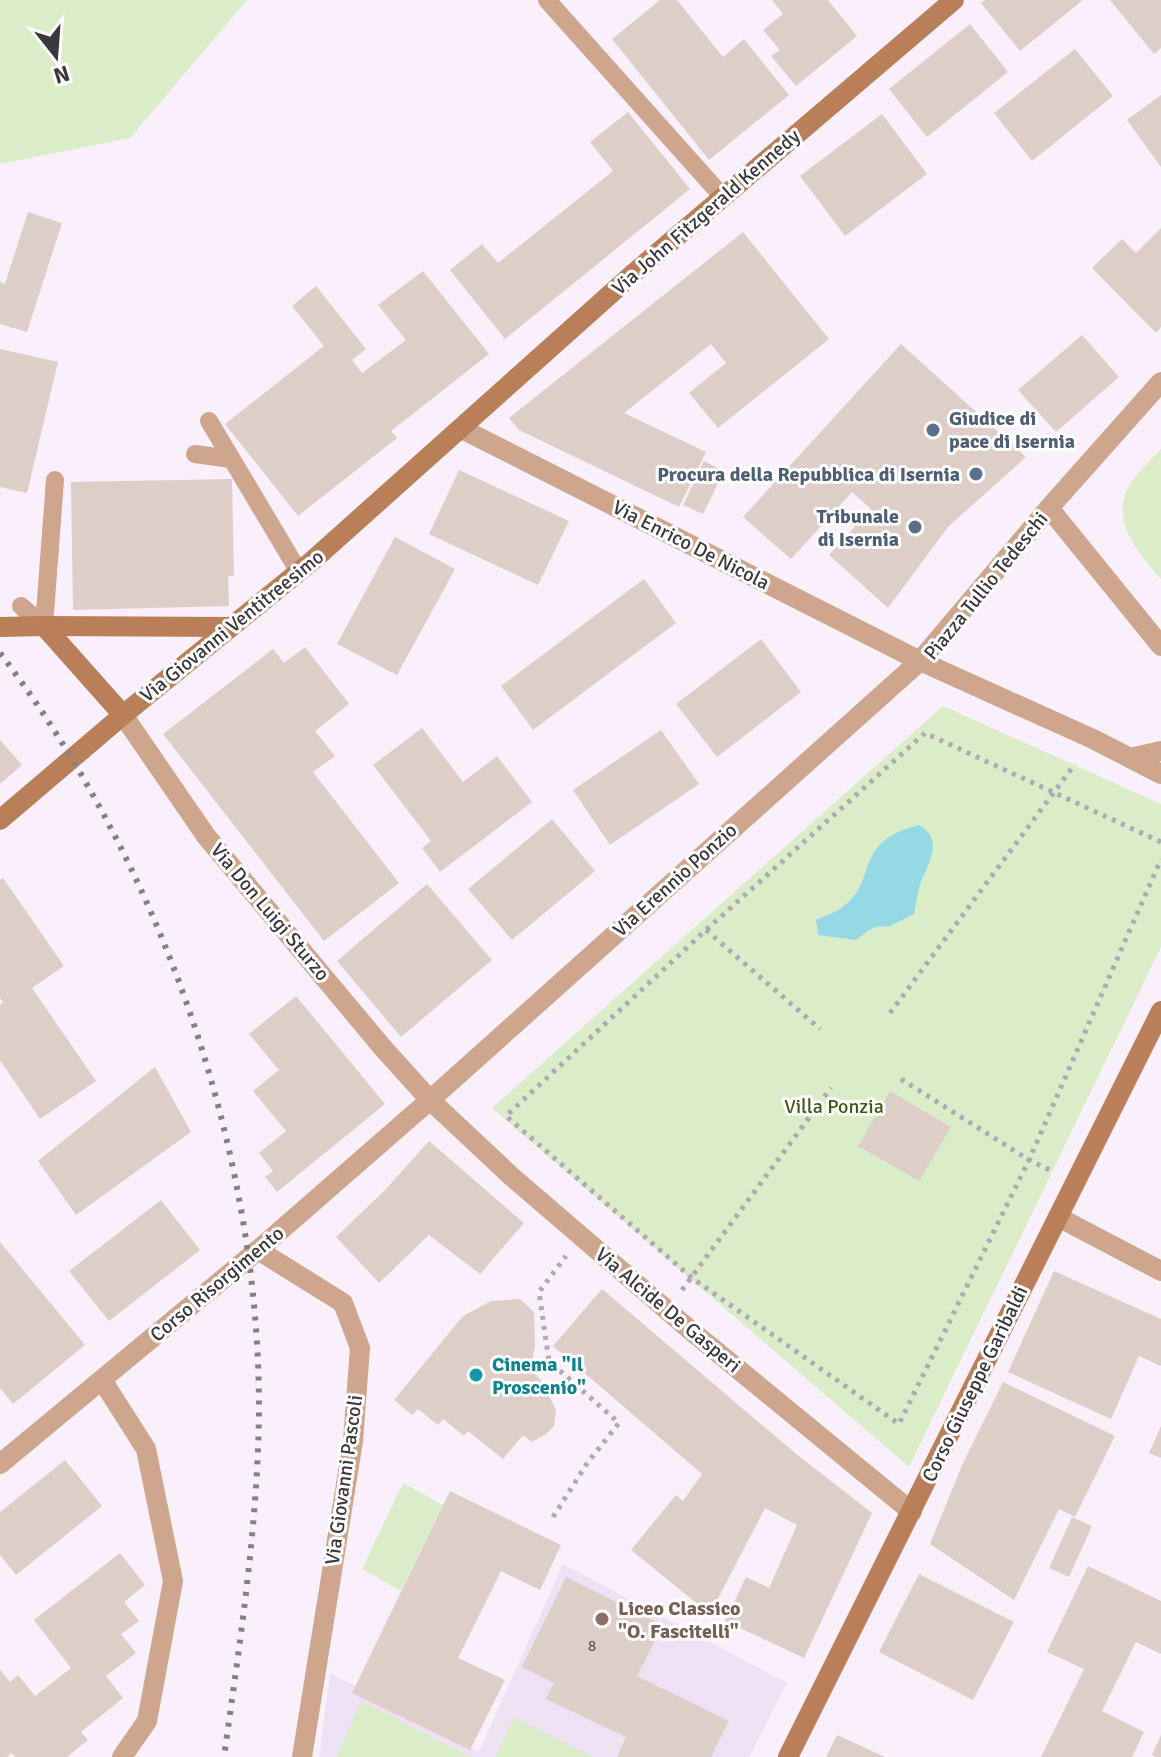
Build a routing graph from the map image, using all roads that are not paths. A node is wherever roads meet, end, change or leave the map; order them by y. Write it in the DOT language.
graph roads {
  1 [pos="547,0"];
  2 [pos="954,0"];
  3 [pos="722,196"];
  4 [pos="1161,382"];
  5 [pos="209,421"];
  6 [pos="462,429"];
  7 [pos="195,454"];
  8 [pos="231,459"];
  9 [pos="55,480"];
  10 [pos="1049,508"];
  11 [pos="299,572"];
  12 [pos="21,606"];
  13 [pos="44,626"];
  14 [pos="0,627"];
  15 [pos="231,627"];
  16 [pos="1161,646"];
  17 [pos="920,661"];
  18 [pos="123,715"];
  19 [pos="1161,751"];
  20 [pos="1130,758"];
  21 [pos="1160,773"];
  22 [pos="0,820"];
  23 [pos="1161,1011"];
  24 [pos="430,1100"];
  25 [pos="1058,1217"];
  26 [pos="258,1250"];
  27 [pos="1161,1271"];
  28 [pos="102,1380"];
  29 [pos="0,1464"];
  30 [pos="912,1512"];
  31 [pos="122,1757"];
  32 [pos="302,1757"];
  33 [pos="788,1757"];
  1 -- 3 [label="lane"];
  2 -- 3 [label="street, Via John Fitzgerald Kennedy"];
  3 -- 6 [label="street, Via John Fitzgerald Kennedy"];
  4 -- 10 [label="street"];
  5 -- 8 [label="lane"];
  6 -- 11 [label="street, Via Giovanni Ventitreesimo"];
  6 -- 17 [label="street, Via Enrico De Nicola"];
  7 -- 8 [label="lane"];
  8 -- 11 [label="lane"];
  9 -- 13 [label="lane"];
  10 -- 16 [label="street, Piazza Tullio Tedeschi"];
  10 -- 17 [label="street, Piazza Tullio Tedeschi"];
  11 -- 15 [label="street, Via Giovanni Ventitreesimo"];
  12 -- 13 [label="lane"];
  13 -- 14 [label="street"];
  13 -- 15 [label="street"];
  13 -- 18 [label="street"];
  15 -- 18 [label="street, Via Giovanni Ventitreesimo"];
  17 -- 20 [label="street, Piazza Tullio Tedeschi"];
  17 -- 24 [label="street, Via Erennio Ponzio"];
  18 -- 22 [label="street, Via Giovanni Ventitreesimo"];
  18 -- 24 [label="street, Via Don Luigi Sturzo"];
  19 -- 20 [label="street"];
  20 -- 21 [label="street, Piazza Tullio Tedeschi"];
  23 -- 25 [label="street, Corso Giuseppe Garibaldi"];
  24 -- 26 [label="street, Corso Risorgimento"];
  24 -- 30 [label="street, Via Alcide De Gasperi"];
  25 -- 27 [label="street"];
  25 -- 30 [label="street, Corso Giuseppe Garibaldi"];
  26 -- 28 [label="street, Corso Risorgimento"];
  26 -- 32 [label="street, Via Giovanni Pascoli"];
  28 -- 29 [label="street, Corso Risorgimento"];
  28 -- 31 [label="street"];
  30 -- 33 [label="street, Corso Giuseppe Garibaldi"];
}
